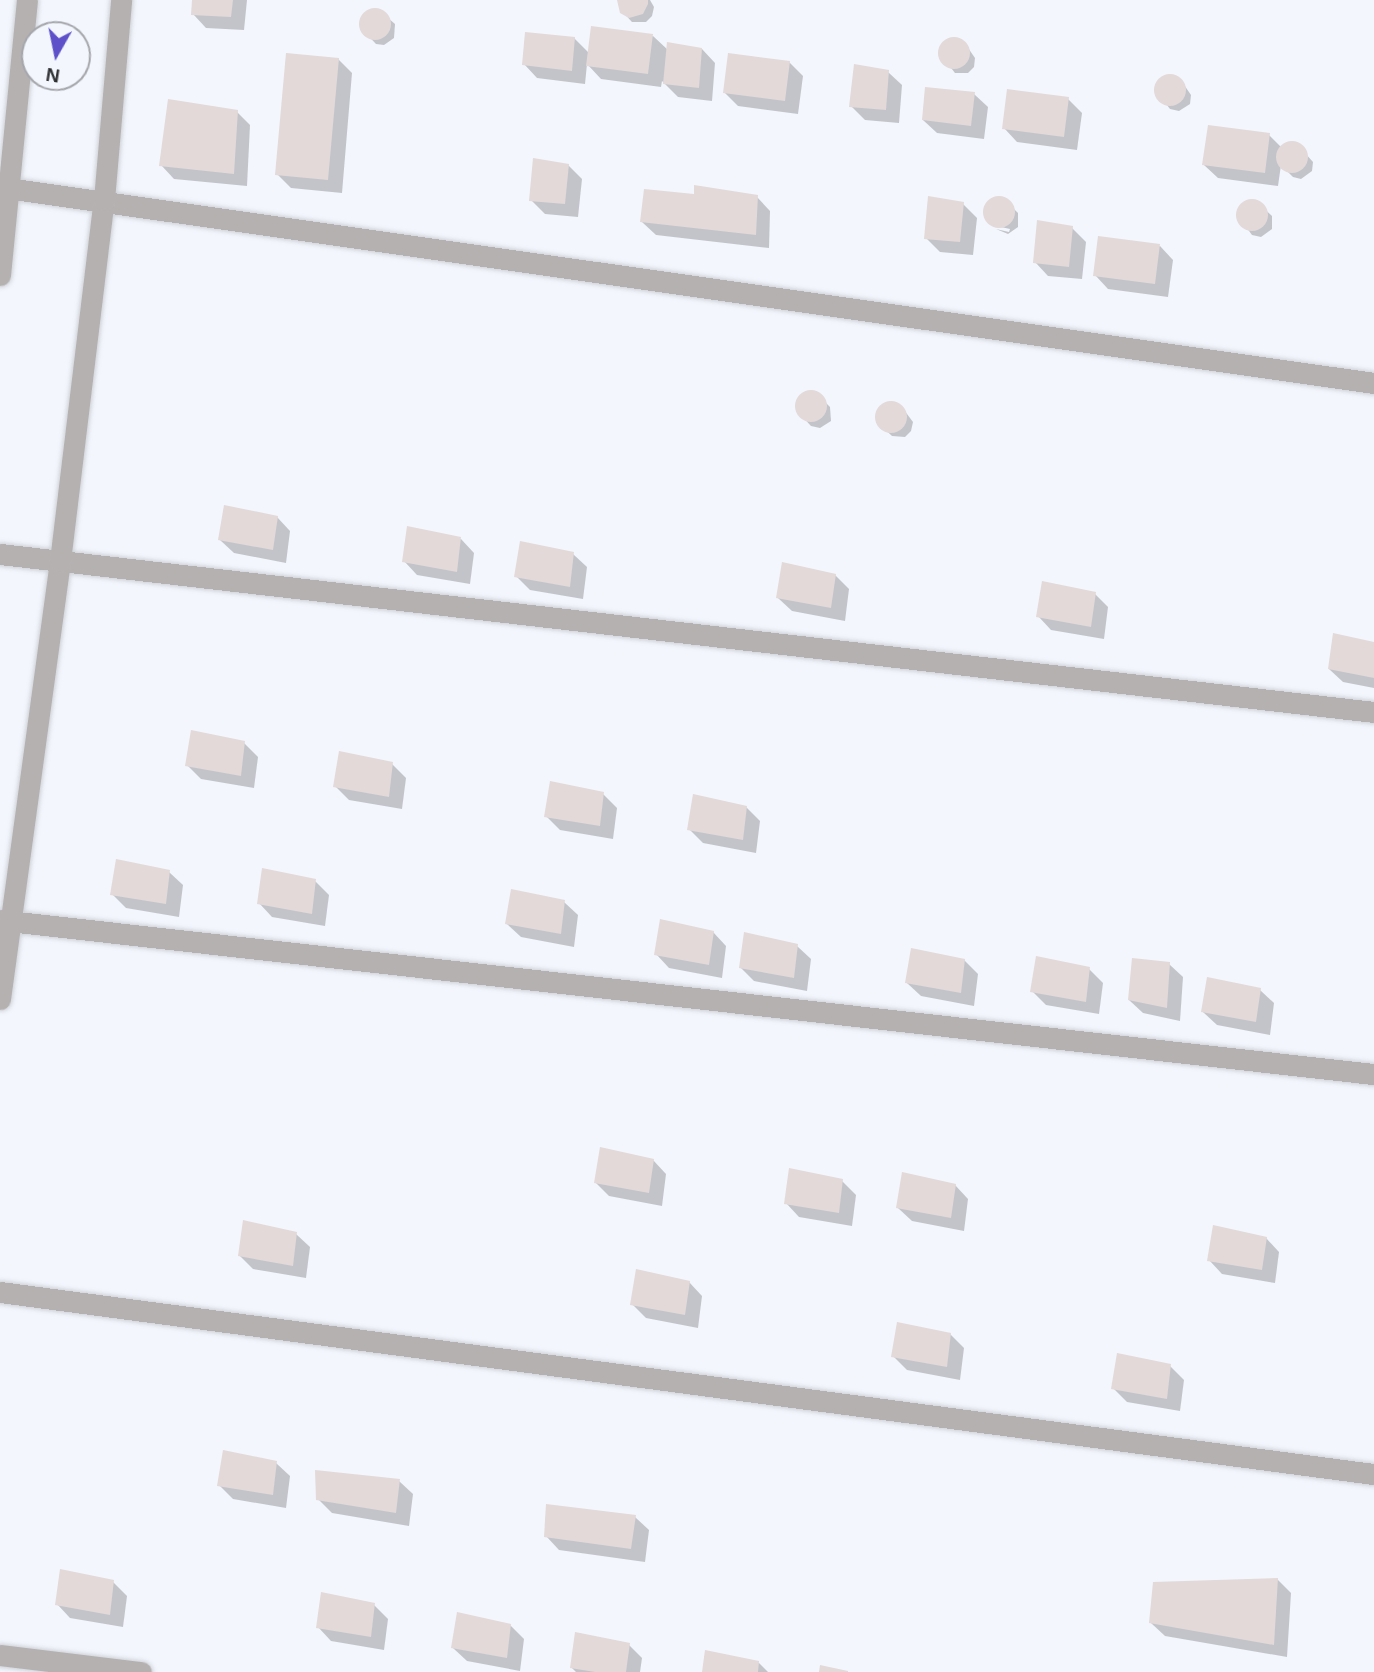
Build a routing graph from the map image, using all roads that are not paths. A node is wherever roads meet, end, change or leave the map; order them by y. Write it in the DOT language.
graph roads {
  1 [pos="27,0"];
  2 [pos="121,0"];
  3 [pos="5,188"];
  4 [pos="104,200"];
  5 [pos="0,275"];
  6 [pos="1374,383"];
  7 [pos="0,554"];
  8 [pos="60,561"];
  9 [pos="1374,712"];
  10 [pos="6,920"];
  11 [pos="0,999"];
  12 [pos="1374,1074"];
  13 [pos="0,1292"];
  14 [pos="1374,1474"];
  15 [pos="0,1655"];
  16 [pos="141,1672"];
  1 -- 3 [label="street"];
  2 -- 4 [label="street"];
  3 -- 4 [label="street"];
  3 -- 5 [label="street"];
  4 -- 6 [label="street"];
  4 -- 8 [label="street"];
  7 -- 8 [label="street"];
  8 -- 9 [label="street"];
  8 -- 10 [label="street"];
  10 -- 11 [label="street"];
  10 -- 12 [label="street"];
  13 -- 14 [label="street"];
  15 -- 16 [label="street"];
}
